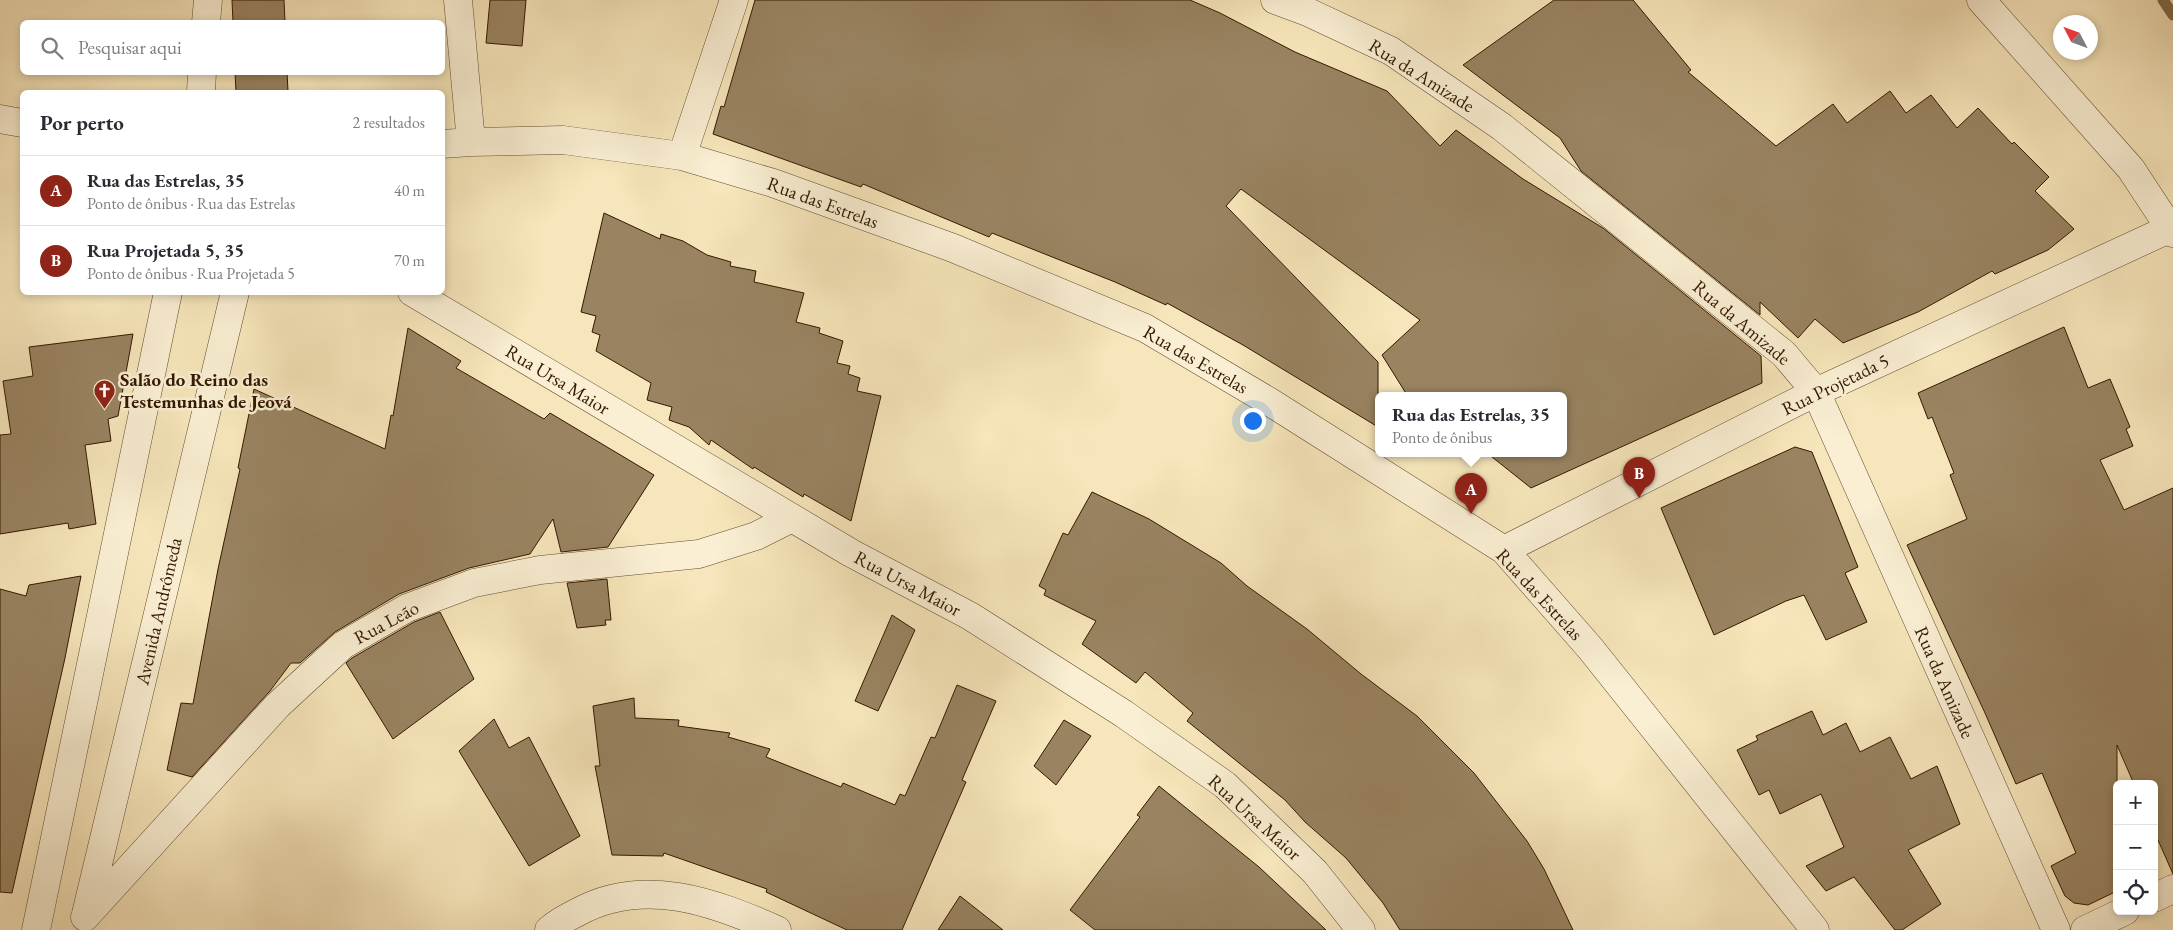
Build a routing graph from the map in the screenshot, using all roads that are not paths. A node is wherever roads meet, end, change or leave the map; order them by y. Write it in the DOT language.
graph roads {
  1 [pos="208,0"];
  2 [pos="458,0"];
  3 [pos="734,0"];
  4 [pos="1275,0"];
  5 [pos="1981,0"];
  6 [pos="206,20"];
  7 [pos="202,75"];
  8 [pos="201,90"];
  9 [pos="0,119"];
  10 [pos="20,123"];
  11 [pos="471,142"];
  12 [pos="445,144"];
  13 [pos="682,156"];
  14 [pos="2172,231"];
  15 [pos="167,295"];
  16 [pos="234,295"];
  17 [pos="417,295"];
  18 [pos="1816,392"];
  19 [pos="792,518"];
  20 [pos="1504,550"];
  21 [pos="2173,889"];
  22 [pos="2158,896"];
  23 [pos="2117,915"];
  24 [pos="84,923"];
  25 [pos="36,930"];
  26 [pos="549,930"];
  27 [pos="777,930"];
  28 [pos="1361,930"];
  29 [pos="1815,930"];
  30 [pos="2056,930"];
  31 [pos="2085,930"];
  1 -- 6 [label="street"];
  2 -- 11 [label="street"];
  3 -- 13 [label="street"];
  4 -- 18 [label="street, Rua da Amizade"];
  5 -- 14 [label="street"];
  7 -- 8 [label="street"];
  9 -- 10 [label="street"];
  11 -- 12 [label="street, Rua das Estrelas"];
  11 -- 13 [label="street, Rua das Estrelas"];
  13 -- 20 [label="street, Rua das Estrelas"];
  14 -- 18 [label="street, Rua Projetada 5"];
  15 -- 25 [label="street"];
  16 -- 24 [label="street, Avenida Andrômeda"];
  17 -- 19 [label="street, Rua Ursa Maior"];
  18 -- 20 [label="street, Rua Projetada 5"];
  18 -- 30 [label="street, Rua da Amizade"];
  19 -- 24 [label="street, Rua Leão"];
  19 -- 28 [label="street, Rua Ursa Maior"];
  20 -- 29 [label="street, Rua das Estrelas"];
  21 -- 22 [label="street"];
  23 -- 31 [label="street"];
  26 -- 27 [label="street"];
}
